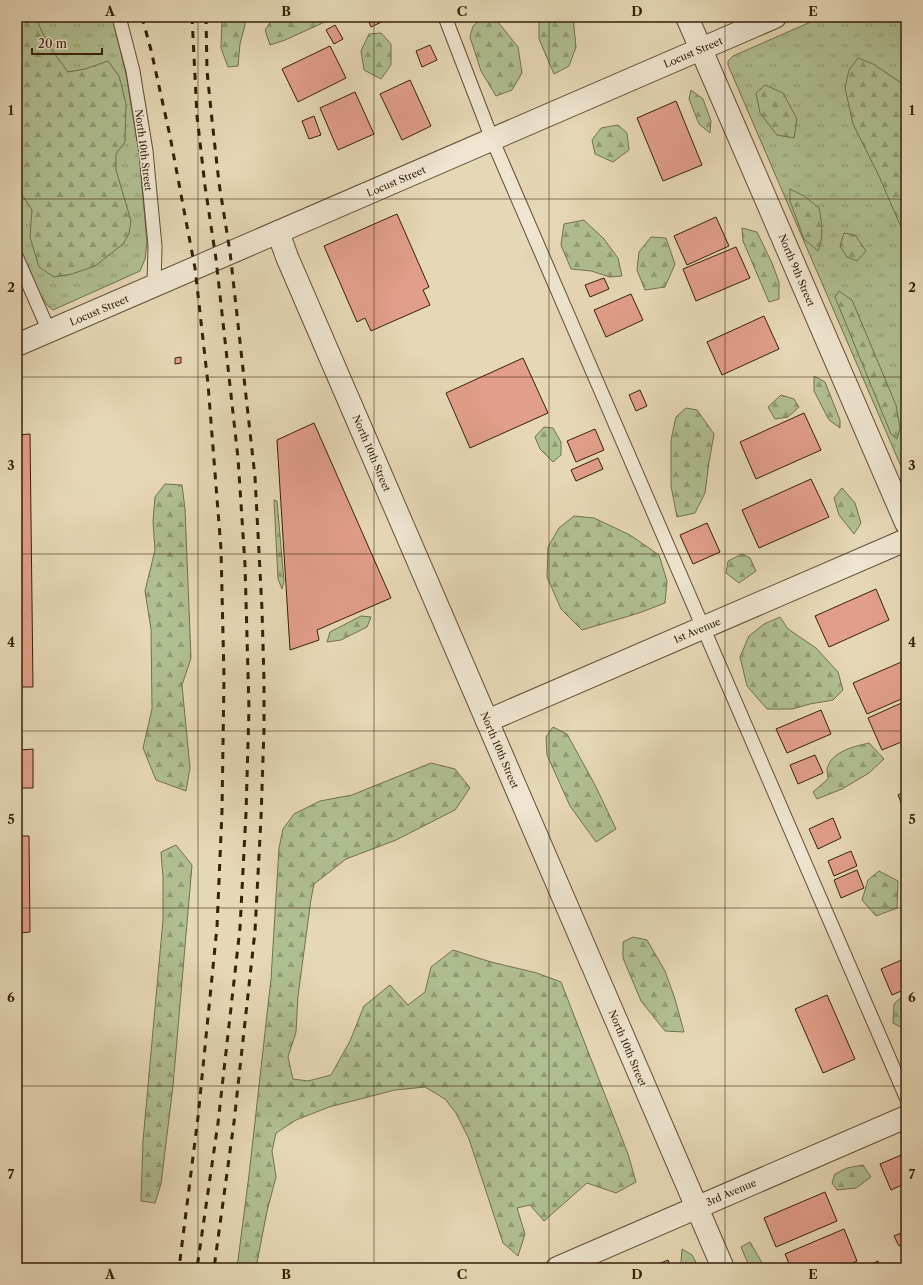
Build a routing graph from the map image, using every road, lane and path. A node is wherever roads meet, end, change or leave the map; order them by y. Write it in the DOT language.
graph roads {
  1 [pos="119,17"];
  2 [pos="444,17"];
  3 [pos="687,17"];
  4 [pos="775,17"];
  5 [pos="701,49"];
  6 [pos="492,139"];
  7 [pos="278,232"];
  8 [pos="17,258"];
  9 [pos="154,286"];
  10 [pos="49,331"];
  11 [pos="17,345"];
  12 [pos="906,523"];
  13 [pos="906,540"];
  14 [pos="704,627"];
  15 [pos="487,721"];
  16 [pos="906,1097"];
  17 [pos="906,1117"];
  18 [pos="697,1207"];
  19 [pos="557,1268"];
  20 [pos="723,1268"];
  1 -- 9 [label="lane, North 10th Street"];
  2 -- 6 [label="lane"];
  3 -- 5 [label="street, North 9th Street"];
  4 -- 5 [label="street, Locust Street"];
  5 -- 6 [label="street, Locust Street"];
  5 -- 12 [label="street, North 9th Street"];
  6 -- 7 [label="street, Locust Street"];
  6 -- 14 [label="lane"];
  7 -- 9 [label="street, Locust Street"];
  7 -- 15 [label="street, North 10th Street"];
  8 -- 10 [label="lane"];
  9 -- 10 [label="street, Locust Street"];
  10 -- 11 [label="street, Locust Street"];
  13 -- 14 [label="street, 1st Avenue"];
  14 -- 15 [label="street, 1st Avenue"];
  14 -- 16 [label="lane"];
  15 -- 18 [label="street, North 10th Street"];
  17 -- 18 [label="street, 3rd Avenue"];
  18 -- 19 [label="street, 3rd Avenue"];
  18 -- 20 [label="street, North 10th Street"];
}
